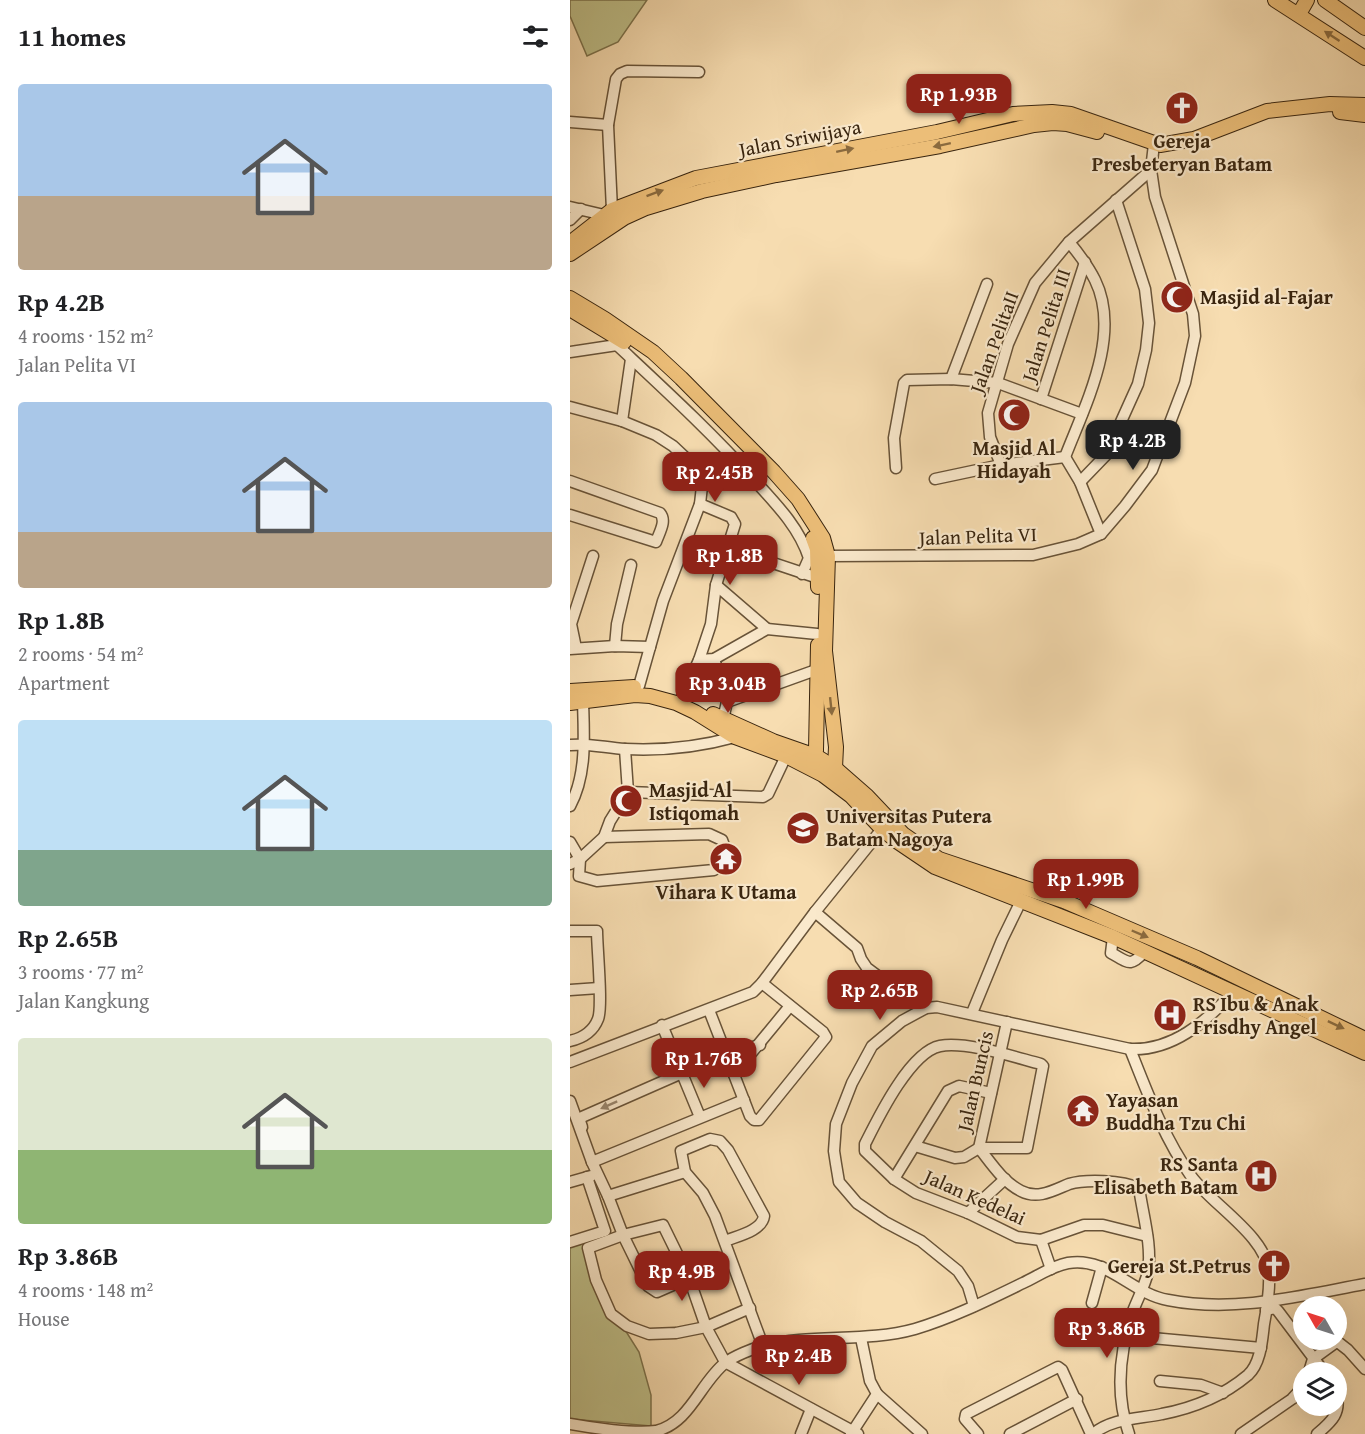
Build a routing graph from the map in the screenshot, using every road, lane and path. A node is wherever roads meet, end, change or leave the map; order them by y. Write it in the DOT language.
graph roads {
  1 [pos="1275,0"];
  2 [pos="1307,0"];
  3 [pos="1325,0"];
  4 [pos="1299,14"];
  5 [pos="1365,27"];
  6 [pos="1365,58"];
  7 [pos="699,72"];
  8 [pos="1365,113"];
  9 [pos="570,122"];
  10 [pos="608,125"];
  11 [pos="892,140"];
  12 [pos="1153,149"];
  13 [pos="895,154"];
  14 [pos="1151,170"];
  15 [pos="730,178"];
  16 [pos="1116,200"];
  17 [pos="575,208"];
  18 [pos="608,212"];
  19 [pos="570,220"];
  20 [pos="1069,242"];
  21 [pos="570,243"];
  22 [pos="570,254"];
  23 [pos="1085,262"];
  24 [pos="987,284"];
  25 [pos="570,298"];
  26 [pos="570,309"];
  27 [pos="619,343"];
  28 [pos="570,352"];
  29 [pos="631,358"];
  30 [pos="951,379"];
  31 [pos="998,383"];
  32 [pos="1041,399"];
  33 [pos="570,407"];
  34 [pos="1082,414"];
  35 [pos="622,421"];
  36 [pos="1065,457"];
  37 [pos="1001,465"];
  38 [pos="896,468"];
  39 [pos="935,479"];
  40 [pos="570,482"];
  41 [pos="1080,482"];
  42 [pos="700,504"];
  43 [pos="570,515"];
  44 [pos="1101,534"];
  45 [pos="729,540"];
  46 [pos="593,556"];
  47 [pos="828,556"];
  48 [pos="631,566"];
  49 [pos="802,574"];
  50 [pos="818,578"];
  51 [pos="716,585"];
  52 [pos="767,629"];
  53 [pos="818,634"];
  54 [pos="615,646"];
  55 [pos="650,647"];
  56 [pos="573,649"];
  57 [pos="714,659"];
  58 [pos="699,660"];
  59 [pos="816,670"];
  60 [pos="639,686"];
  61 [pos="570,691"];
  62 [pos="682,697"];
  63 [pos="727,702"];
  64 [pos="577,703"];
  65 [pos="723,719"];
  66 [pos="735,737"];
  67 [pos="584,743"];
  68 [pos="570,745"];
  69 [pos="625,749"];
  70 [pos="786,756"];
  71 [pos="813,762"];
  72 [pos="832,774"];
  73 [pos="628,792"];
  74 [pos="570,806"];
  75 [pos="882,829"];
  76 [pos="604,837"];
  77 [pos="570,842"];
  78 [pos="575,862"];
  79 [pos="1021,901"];
  80 [pos="815,912"];
  81 [pos="570,931"];
  82 [pos="1197,958"];
  83 [pos="1190,974"];
  84 [pos="762,983"];
  85 [pos="599,987"];
  86 [pos="570,990"];
  87 [pos="1233,993"];
  88 [pos="790,1006"];
  89 [pos="926,1008"];
  90 [pos="709,1010"];
  91 [pos="972,1013"];
  92 [pos="1007,1022"];
  93 [pos="662,1025"];
  94 [pos="1365,1039"];
  95 [pos="570,1041"];
  96 [pos="760,1045"];
  97 [pos="1130,1049"];
  98 [pos="1365,1053"];
  99 [pos="727,1054"];
  100 [pos="1000,1054"];
  101 [pos="570,1062"];
  102 [pos="682,1073"];
  103 [pos="734,1074"];
  104 [pos="991,1093"];
  105 [pos="744,1100"];
  106 [pos="570,1101"];
  107 [pos="700,1117"];
  108 [pos="915,1146"];
  109 [pos="979,1148"];
  110 [pos="594,1161"];
  111 [pos="685,1172"];
  112 [pos="592,1175"];
  113 [pos="894,1179"];
  114 [pos="1005,1179"];
  115 [pos="570,1182"];
  116 [pos="608,1196"];
  117 [pos="968,1213"];
  118 [pos="623,1235"];
  119 [pos="1147,1236"];
  120 [pos="1041,1240"];
  121 [pos="725,1241"];
  122 [pos="570,1242"];
  123 [pos="1102,1267"];
  124 [pos="1051,1269"];
  125 [pos="689,1278"];
  126 [pos="1365,1284"];
  127 [pos="1141,1290"];
  128 [pos="1092,1304"];
  129 [pos="974,1306"];
  130 [pos="1267,1306"];
  131 [pos="750,1308"];
  132 [pos="706,1327"];
  133 [pos="861,1338"];
  134 [pos="1152,1338"];
  135 [pos="763,1346"];
  136 [pos="1261,1348"];
  137 [pos="1313,1359"];
  138 [pos="725,1362"];
  139 [pos="1312,1362"];
  140 [pos="1316,1362"];
  141 [pos="1365,1369"];
  142 [pos="1160,1381"];
  143 [pos="1222,1393"];
  144 [pos="877,1394"];
  145 [pos="1293,1398"];
  146 [pos="1077,1400"];
  147 [pos="811,1409"];
  148 [pos="1335,1416"];
  149 [pos="1124,1420"];
  150 [pos="570,1424"];
  151 [pos="663,1430"];
  152 [pos="854,1433"];
  153 [pos="801,1434"];
  154 [pos="922,1434"];
  155 [pos="978,1434"];
  156 [pos="1010,1434"];
  157 [pos="1092,1434"];
  158 [pos="1129,1434"];
  159 [pos="1241,1434"];
  160 [pos="1317,1434"];
  1 -- 4 [label="main road"];
  2 -- 4 [label="main road"];
  3 -- 5 [label="main road"];
  6 -- 4 [label="main road, one-way"];
  7 -- 10 [label="street"];
  8 -- 12 [label="main road, Jalan Sriwijaya"];
  9 -- 10 [label="street"];
  10 -- 18 [label="street"];
  11 -- 12 [label="main road, Jalan Sriwijaya"];
  11 -- 13 [label="main road"];
  15 -- 11 [label="main road, Jalan Sriwijaya, one-way"];
  12 -- 13 [label="main road, Jalan Sriwijaya, one-way"];
  12 -- 14 [label="street, Jalan Pelita VI"];
  13 -- 15 [label="main road, Jalan Sriwijaya"];
  14 -- 16 [label="street, Jalan PelitaII"];
  14 -- 44 [label="street, Jalan Pelita VI"];
  18 -- 15 [label="main road, Jalan Sriwijaya, one-way"];
  15 -- 22 [label="main road, Jalan Sriwijaya"];
  16 -- 20 [label="street, Jalan PelitaII"];
  16 -- 41 [label="street"];
  17 -- 18 [label="street"];
  17 -- 19 [label="street"];
  18 -- 21 [label="main road, Jalan Sriwijaya"];
  20 -- 23 [label="street"];
  20 -- 31 [label="street, Jalan PelitaII"];
  23 -- 32 [label="street, Jalan Pelita III"];
  23 -- 34 [label="street"];
  24 -- 30 [label="street"];
  25 -- 47 [label="main road"];
  26 -- 27 [label="main road"];
  27 -- 28 [label="street"];
  27 -- 29 [label="street"];
  27 -- 50 [label="main road"];
  29 -- 35 [label="street"];
  29 -- 49 [label="street"];
  30 -- 31 [label="street"];
  30 -- 38 [label="street"];
  31 -- 32 [label="street"];
  31 -- 37 [label="street, Jalan PelitaII"];
  32 -- 34 [label="street"];
  33 -- 35 [label="street"];
  34 -- 36 [label="street"];
  35 -- 42 [label="street"];
  36 -- 37 [label="street"];
  36 -- 41 [label="street"];
  37 -- 39 [label="street"];
  40 -- 43 [label="street"];
  41 -- 44 [label="street"];
  42 -- 45 [label="street"];
  42 -- 55 [label="street"];
  44 -- 47 [label="street, Jalan Pelita VI"];
  45 -- 49 [label="street"];
  45 -- 51 [label="street"];
  46 -- 56 [label="street"];
  47 -- 72 [label="main road, one-way"];
  48 -- 54 [label="street"];
  49 -- 50 [label="street"];
  50 -- 53 [label="main road"];
  51 -- 52 [label="street"];
  51 -- 58 [label="street"];
  52 -- 53 [label="street"];
  52 -- 57 [label="street"];
  53 -- 59 [label="main road"];
  54 -- 55 [label="street"];
  54 -- 56 [label="street"];
  55 -- 60 [label="street"];
  57 -- 58 [label="street"];
  57 -- 63 [label="street"];
  58 -- 62 [label="street"];
  59 -- 63 [label="street"];
  59 -- 71 [label="main road"];
  60 -- 61 [label="main road"];
  60 -- 62 [label="main road"];
  62 -- 65 [label="main road"];
  63 -- 65 [label="street"];
  64 -- 66 [label="main road"];
  64 -- 67 [label="street"];
  65 -- 71 [label="main road"];
  66 -- 69 [label="street"];
  66 -- 70 [label="main road"];
  67 -- 68 [label="street"];
  67 -- 69 [label="street"];
  67 -- 74 [label="street"];
  69 -- 73 [label="street"];
  70 -- 71 [label="main road"];
  70 -- 73 [label="street"];
  71 -- 72 [label="main road"];
  72 -- 75 [label="main road"];
  72 -- 82 [label="main road, one-way"];
  73 -- 76 [label="street"];
  75 -- 79 [label="main road"];
  75 -- 80 [label="street"];
  76 -- 78 [label="street"];
  76 -- 78 [label="street"];
  77 -- 78 [label="street"];
  79 -- 83 [label="main road"];
  79 -- 91 [label="street"];
  80 -- 84 [label="street"];
  80 -- 89 [label="street"];
  81 -- 85 [label="street"];
  82 -- 83 [label="main road"];
  82 -- 94 [label="main road, one-way"];
  83 -- 87 [label="main road"];
  84 -- 88 [label="street"];
  84 -- 90 [label="street"];
  85 -- 86 [label="street"];
  85 -- 95 [label="street"];
  87 -- 97 [label="street"];
  87 -- 98 [label="main road"];
  88 -- 96 [label="street"];
  88 -- 105 [label="street"];
  89 -- 91 [label="street"];
  89 -- 129 [label="street"];
  90 -- 93 [label="street"];
  90 -- 99 [label="street"];
  91 -- 92 [label="street"];
  92 -- 97 [label="street"];
  92 -- 100 [label="street, Jalan Buncis"];
  93 -- 101 [label="street"];
  93 -- 102 [label="street"];
  96 -- 99 [label="street"];
  96 -- 103 [label="street"];
  97 -- 130 [label="street"];
  99 -- 103 [label="street"];
  100 -- 104 [label="street, Jalan Buncis"];
  100 -- 109 [label="street"];
  100 -- 113 [label="street, Jalan Kedelai"];
  102 -- 107 [label="street"];
  102 -- 110 [label="street, one-way"];
  103 -- 105 [label="street"];
  104 -- 108 [label="street"];
  104 -- 109 [label="street, Jalan Buncis"];
  105 -- 107 [label="street"];
  106 -- 110 [label="street"];
  107 -- 110 [label="street"];
  108 -- 109 [label="street"];
  108 -- 113 [label="street"];
  109 -- 114 [label="street"];
  110 -- 112 [label="street"];
  111 -- 116 [label="street"];
  111 -- 121 [label="street"];
  111 -- 121 [label="street"];
  112 -- 115 [label="street"];
  112 -- 116 [label="street"];
  112 -- 122 [label="street"];
  113 -- 117 [label="street, Jalan Kedelai"];
  114 -- 117 [label="street"];
  114 -- 119 [label="street"];
  116 -- 118 [label="street"];
  117 -- 120 [label="street, Jalan Kedelai"];
  118 -- 125 [label="street"];
  118 -- 125 [label="street"];
  118 -- 132 [label="street"];
  119 -- 120 [label="street, Jalan Kedelai"];
  119 -- 127 [label="street"];
  120 -- 124 [label="street"];
  121 -- 131 [label="street"];
  123 -- 124 [label="street"];
  123 -- 127 [label="street"];
  123 -- 128 [label="street"];
  124 -- 129 [label="street"];
  125 -- 132 [label="street"];
  126 -- 130 [label="street"];
  127 -- 130 [label="street"];
  127 -- 149 [label="street"];
  129 -- 133 [label="street"];
  130 -- 136 [label="street"];
  130 -- 137 [label="street"];
  131 -- 132 [label="street"];
  131 -- 135 [label="street"];
  132 -- 138 [label="street"];
  133 -- 135 [label="street"];
  133 -- 144 [label="street"];
  134 -- 136 [label="street"];
  135 -- 138 [label="street"];
  136 -- 143 [label="street"];
  137 -- 139 [label="street"];
  137 -- 140 [label="street"];
  137 -- 141 [label="street"];
  138 -- 147 [label="street"];
  138 -- 151 [label="street"];
  142 -- 143 [label="street"];
  143 -- 149 [label="street"];
  144 -- 152 [label="street"];
  144 -- 154 [label="street"];
  145 -- 159 [label="street"];
  146 -- 155 [label="street"];
  146 -- 156 [label="street"];
  146 -- 157 [label="street"];
  147 -- 152 [label="street"];
  147 -- 153 [label="street"];
  148 -- 160 [label="street"];
  149 -- 157 [label="street"];
  149 -- 158 [label="street"];
  150 -- 151 [label="street"];
}
